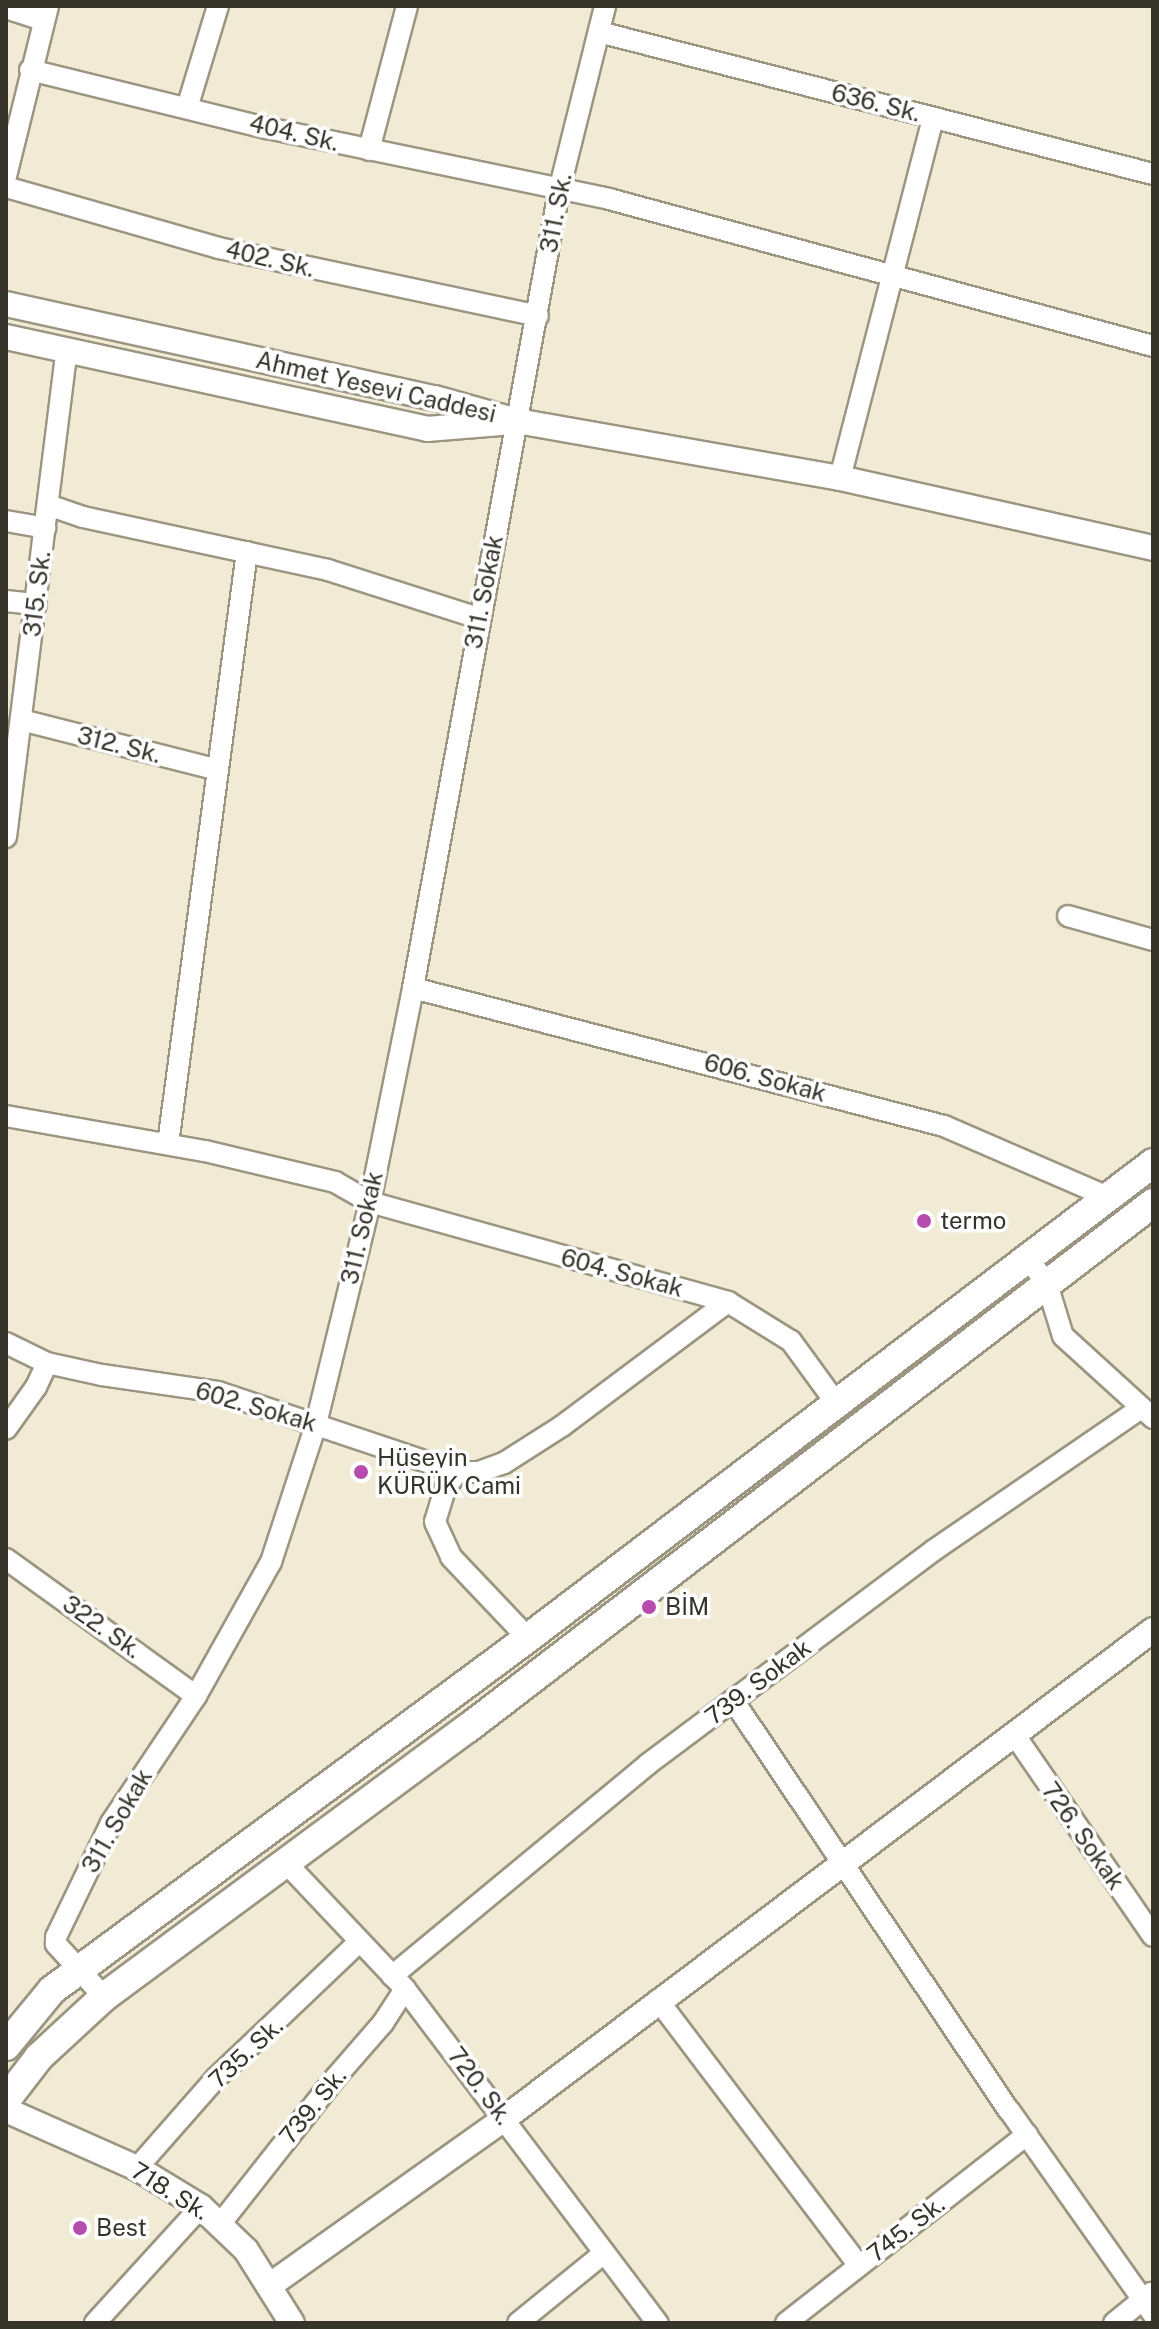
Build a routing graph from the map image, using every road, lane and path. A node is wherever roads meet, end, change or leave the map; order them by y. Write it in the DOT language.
graph roads {
  1 [pos="218,6"];
  2 [pos="407,6"];
  3 [pos="605,6"];
  4 [pos="6,8"];
  5 [pos="46,13"];
  6 [pos="599,32"];
  7 [pos="30,70"];
  8 [pos="187,108"];
  9 [pos="933,118"];
  10 [pos="13,120"];
  11 [pos="369,150"];
  12 [pos="1153,174"];
  13 [pos="6,176"];
  14 [pos="6,187"];
  15 [pos="559,191"];
  16 [pos="891,275"];
  17 [pos="6,304"];
  18 [pos="538,316"];
  19 [pos="6,337"];
  20 [pos="1153,346"];
  21 [pos="67,350"];
  22 [pos="517,421"];
  23 [pos="840,478"];
  24 [pos="48,505"];
  25 [pos="6,521"];
  26 [pos="45,528"];
  27 [pos="1153,548"];
  28 [pos="247,552"];
  29 [pos="6,601"];
  30 [pos="36,604"];
  31 [pos="478,618"];
  32 [pos="21,720"];
  33 [pos="218,770"];
  34 [pos="6,837"];
  35 [pos="1068,916"];
  36 [pos="1153,940"];
  37 [pos="413,988"];
  38 [pos="6,1116"];
  39 [pos="168,1144"];
  40 [pos="1153,1163"];
  41 [pos="1108,1197"];
  42 [pos="370,1202"];
  43 [pos="1153,1203"];
  44 [pos="1029,1260"];
  45 [pos="1047,1284"];
  46 [pos="728,1302"];
  47 [pos="6,1343"];
  48 [pos="909,1349"];
  49 [pos="47,1363"];
  50 [pos="919,1382"];
  51 [pos="837,1404"];
  52 [pos="1146,1413"];
  53 [pos="316,1424"];
  54 [pos="6,1429"];
  55 [pos="457,1472"];
  56 [pos="6,1559"];
  57 [pos="1153,1630"];
  58 [pos="528,1638"];
  59 [pos="196,1696"];
  60 [pos="733,1700"];
  61 [pos="1014,1734"];
  62 [pos="286,1863"];
  63 [pos="845,1865"];
  64 [pos="1153,1936"];
  65 [pos="359,1942"];
  66 [pos="81,1970"];
  67 [pos="399,1983"];
  68 [pos="104,1997"];
  69 [pos="658,2000"];
  70 [pos="6,2046"];
  71 [pos="6,2100"];
  72 [pos="6,2110"];
  73 [pos="505,2118"];
  74 [pos="1027,2135"];
  75 [pos="137,2168"];
  76 [pos="201,2207"];
  77 [pos="221,2223"];
  78 [pos="604,2253"];
  79 [pos="859,2266"];
  80 [pos="269,2286"];
  81 [pos="1150,2302"];
  82 [pos="95,2323"];
  83 [pos="292,2323"];
  84 [pos="518,2323"];
  85 [pos="658,2323"];
  86 [pos="786,2323"];
  87 [pos="1114,2323"];
  1 -- 8 [label="street"];
  2 -- 11 [label="street"];
  3 -- 6 [label="street, 311. Sk."];
  4 -- 5 [label="street"];
  5 -- 7 [label="street"];
  6 -- 9 [label="street, 636. Sk."];
  6 -- 15 [label="street, 311. Sk."];
  7 -- 8 [label="street, 404. Sk."];
  7 -- 10 [label="street"];
  8 -- 11 [label="street, 404. Sk."];
  9 -- 12 [label="street, 636. Sk."];
  9 -- 16 [label="street"];
  10 -- 13 [label="street"];
  11 -- 15 [label="street, 404. Sk."];
  14 -- 18 [label="street, 402. Sk."];
  15 -- 16 [label="street, 404. Sk."];
  15 -- 18 [label="street, 311. Sk."];
  16 -- 20 [label="street, 404. Sk."];
  16 -- 23 [label="street"];
  17 -- 22 [label="street, Ahmet Yesevi Caddesi"];
  18 -- 22 [label="street, 311. Sk."];
  19 -- 21 [label="street, Ahmet Yesevi Caddesi"];
  21 -- 22 [label="street, Ahmet Yesevi Caddesi"];
  21 -- 24 [label="street, 315. Sk."];
  22 -- 23 [label="street"];
  22 -- 31 [label="street, 311. Sokak"];
  23 -- 27 [label="street"];
  24 -- 26 [label="street, 315. Sk."];
  24 -- 28 [label="street"];
  25 -- 26 [label="street"];
  26 -- 30 [label="street, 315. Sk."];
  28 -- 31 [label="street"];
  28 -- 33 [label="street"];
  29 -- 30 [label="street"];
  30 -- 32 [label="street, 315. Sk."];
  31 -- 37 [label="street, 311. Sokak"];
  32 -- 33 [label="street, 312. Sk."];
  32 -- 34 [label="street, 315. Sk."];
  33 -- 39 [label="street"];
  35 -- 36 [label="street"];
  37 -- 41 [label="street, 606. Sokak"];
  37 -- 42 [label="street, 311. Sokak"];
  38 -- 39 [label="street, 604. Sokak"];
  39 -- 42 [label="street, 604. Sokak"];
  40 -- 41 [label="main road"];
  41 -- 44 [label="main road"];
  42 -- 46 [label="street, 604. Sokak"];
  42 -- 53 [label="street, 311. Sokak"];
  43 -- 45 [label="main road"];
  44 -- 45 [label="street"];
  44 -- 48 [label="main road"];
  45 -- 50 [label="main road"];
  45 -- 52 [label="street"];
  46 -- 51 [label="street, 604. Sokak"];
  46 -- 55 [label="street"];
  47 -- 49 [label="street, 602. Sokak"];
  48 -- 50 [label="street"];
  48 -- 51 [label="main road"];
  49 -- 53 [label="street, 602. Sokak"];
  49 -- 54 [label="street"];
  50 -- 62 [label="main road"];
  51 -- 58 [label="main road"];
  52 -- 60 [label="street, 739. Sokak"];
  53 -- 55 [label="street, 602. Sokak"];
  53 -- 59 [label="street, 311. Sokak"];
  55 -- 58 [label="street"];
  56 -- 59 [label="street, 322. Sk."];
  57 -- 61 [label="street"];
  58 -- 66 [label="main road"];
  59 -- 66 [label="street, 311. Sokak"];
  60 -- 63 [label="street"];
  60 -- 67 [label="street, 739. Sokak"];
  61 -- 63 [label="street"];
  61 -- 64 [label="street, 726. Sokak"];
  62 -- 65 [label="street, 720. Sk."];
  62 -- 68 [label="main road"];
  63 -- 69 [label="street"];
  63 -- 74 [label="street"];
  65 -- 67 [label="street, 720. Sk."];
  65 -- 75 [label="street, 735. Sk."];
  66 -- 68 [label="street"];
  66 -- 70 [label="main road"];
  67 -- 73 [label="street, 720. Sk."];
  67 -- 77 [label="street, 739. Sk."];
  68 -- 71 [label="main road"];
  69 -- 73 [label="street"];
  69 -- 79 [label="street"];
  72 -- 75 [label="street, 718. Sk."];
  73 -- 78 [label="street, 720. Sk."];
  73 -- 80 [label="street"];
  74 -- 79 [label="street, 745. Sk."];
  74 -- 81 [label="street"];
  75 -- 76 [label="street, 718. Sk."];
  76 -- 77 [label="street, 718. Sk."];
  76 -- 82 [label="street"];
  77 -- 80 [label="street, 718. Sk."];
  78 -- 84 [label="street"];
  78 -- 85 [label="street, 720. Sk."];
  79 -- 86 [label="street, 745. Sk."];
  80 -- 83 [label="street, 718. Sk."];
  81 -- 87 [label="street"];
}
